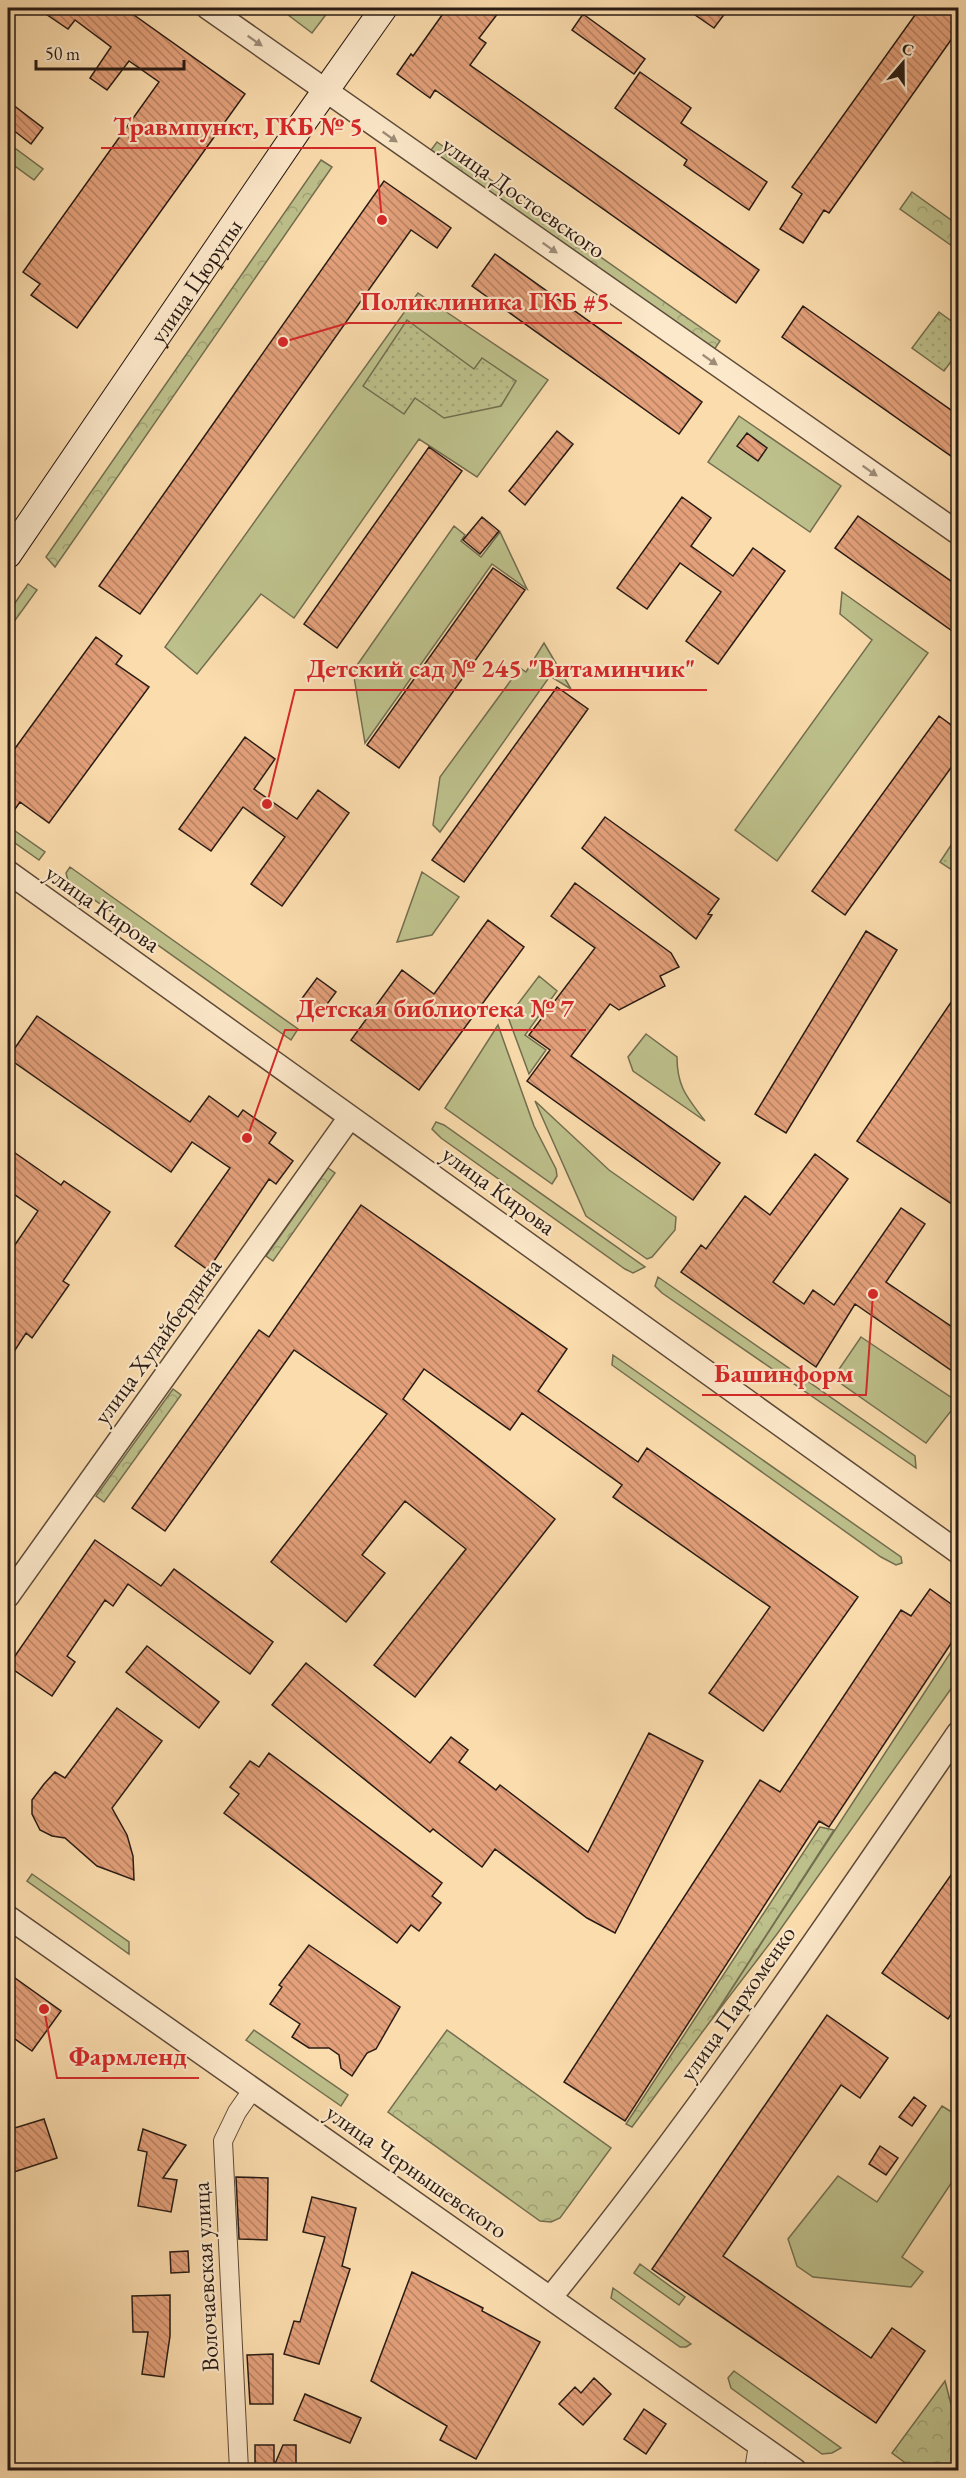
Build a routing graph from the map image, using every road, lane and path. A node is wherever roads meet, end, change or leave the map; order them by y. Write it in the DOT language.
graph roads {
  1 [pos="208,8"];
  2 [pos="384,8"];
  3 [pos="325,91"];
  4 [pos="958,532"];
  5 [pos="8,555"];
  6 [pos="8,872"];
  7 [pos="350,1117"];
  8 [pos="958,1552"];
  9 [pos="8,1596"];
  10 [pos="958,1733"];
  11 [pos="8,1917"];
  12 [pos="253,2089"];
  13 [pos="550,2297"];
  14 [pos="758,2445"];
  15 [pos="239,2470"];
  16 [pos="754,2470"];
  17 [pos="795,2470"];
  1 -- 3 [label="street, улица Достоевского, one-way"];
  2 -- 3 [label="main road, улица Цюрупы"];
  3 -- 4 [label="street, улица Достоевского, one-way"];
  3 -- 5 [label="main road, улица Цюрупы"];
  6 -- 7 [label="street, улица Кирова"];
  7 -- 8 [label="street, улица Кирова"];
  7 -- 9 [label="street, улица Худайбердина"];
  10 -- 13 [label="street, улица Пархоменко"];
  11 -- 12 [label="street, улица Чернышевского"];
  12 -- 13 [label="street, улица Чернышевского"];
  12 -- 15 [label="street, Волочаевская улица"];
  13 -- 14 [label="street, улица Чернышевского"];
  14 -- 16 [label="street"];
  14 -- 17 [label="street, улица Чернышевского"];
}
